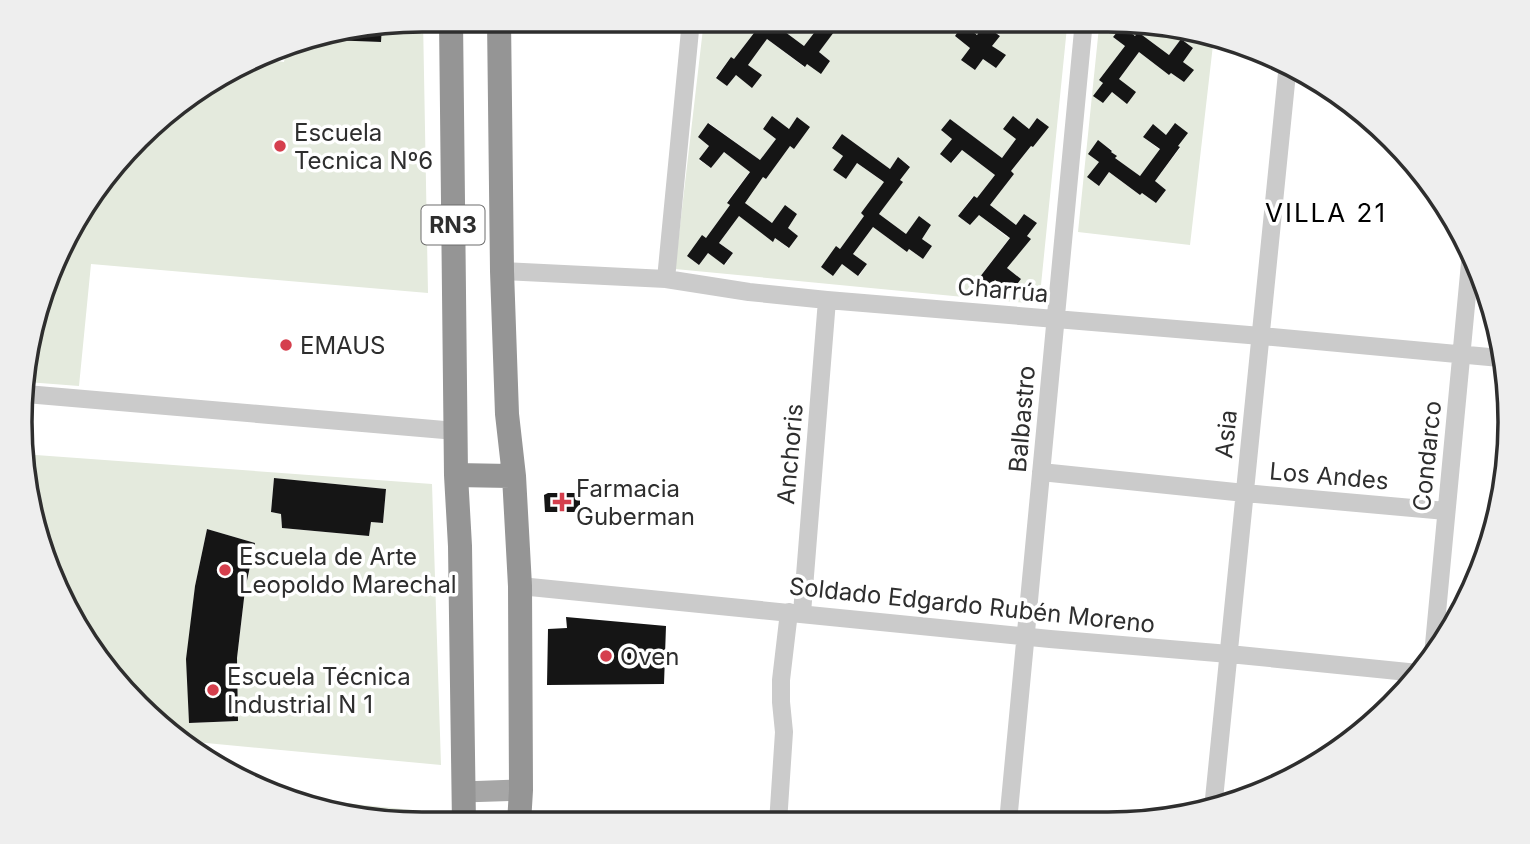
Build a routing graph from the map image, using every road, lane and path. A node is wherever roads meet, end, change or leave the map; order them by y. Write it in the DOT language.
graph roads {
  1 [pos="451,32"];
  2 [pos="499,32"];
  3 [pos="690,32"];
  4 [pos="1082,32"];
  5 [pos="1287,75"];
  6 [pos="502,271"];
  7 [pos="1469,273"];
  8 [pos="666,279"];
  9 [pos="827,300"];
  10 [pos="1055,319"];
  11 [pos="1261,336"];
  12 [pos="1462,355"];
  13 [pos="1493,357"];
  14 [pos="32,395"];
  15 [pos="456,431"];
  16 [pos="1041,472"];
  17 [pos="456,475"];
  18 [pos="514,476"];
  19 [pos="1245,493"];
  20 [pos="1446,511"];
  21 [pos="520,586"];
  22 [pos="796,612"];
  23 [pos="1026,636"];
  24 [pos="1435,636"];
  25 [pos="1229,654"];
  26 [pos="1408,672"];
  27 [pos="521,790"];
  28 [pos="463,792"];
  29 [pos="1214,798"];
  30 [pos="464,812"];
  31 [pos="520,812"];
  32 [pos="779,812"];
  33 [pos="1010,812"];
  1 -- 15 [label="highway, RN3"];
  2 -- 6 [label="highway, RN3"];
  3 -- 8 [label="street"];
  4 -- 10 [label="street, Balbastro"];
  5 -- 11 [label="street, Asia"];
  6 -- 8 [label="street, Charrúa"];
  6 -- 18 [label="highway, RN3"];
  7 -- 12 [label="street, Condarco"];
  8 -- 9 [label="street, Charrúa"];
  9 -- 10 [label="street, Charrúa"];
  9 -- 22 [label="street, Anchoris"];
  10 -- 11 [label="street, Charrúa"];
  10 -- 16 [label="street, Balbastro"];
  11 -- 12 [label="street, Charrúa"];
  11 -- 19 [label="street, Asia"];
  12 -- 13 [label="street, Charrúa"];
  12 -- 20 [label="street, Condarco"];
  14 -- 15 [label="street"];
  15 -- 17 [label="highway, RN3"];
  16 -- 19 [label="street, Los Andes"];
  16 -- 23 [label="street, Balbastro"];
  17 -- 18 [label="highway"];
  17 -- 28 [label="highway, RN3"];
  18 -- 21 [label="highway, RN3"];
  19 -- 20 [label="street, Los Andes"];
  19 -- 25 [label="street, Asia"];
  20 -- 24 [label="street, Condarco"];
  21 -- 22 [label="street, Soldado Edgardo Rubén Moreno"];
  21 -- 27 [label="highway, RN3"];
  22 -- 23 [label="street, Soldado Edgardo Rubén Moreno"];
  22 -- 32 [label="street, Anchoris"];
  23 -- 25 [label="street, Soldado Edgardo Rubén Moreno"];
  23 -- 33 [label="street, Balbastro"];
  25 -- 26 [label="street, Soldado Edgardo Rubén Moreno"];
  25 -- 29 [label="street, Asia"];
  27 -- 28 [label="main road"];
  27 -- 31 [label="highway, RN3"];
  28 -- 30 [label="highway, RN3"];
}
